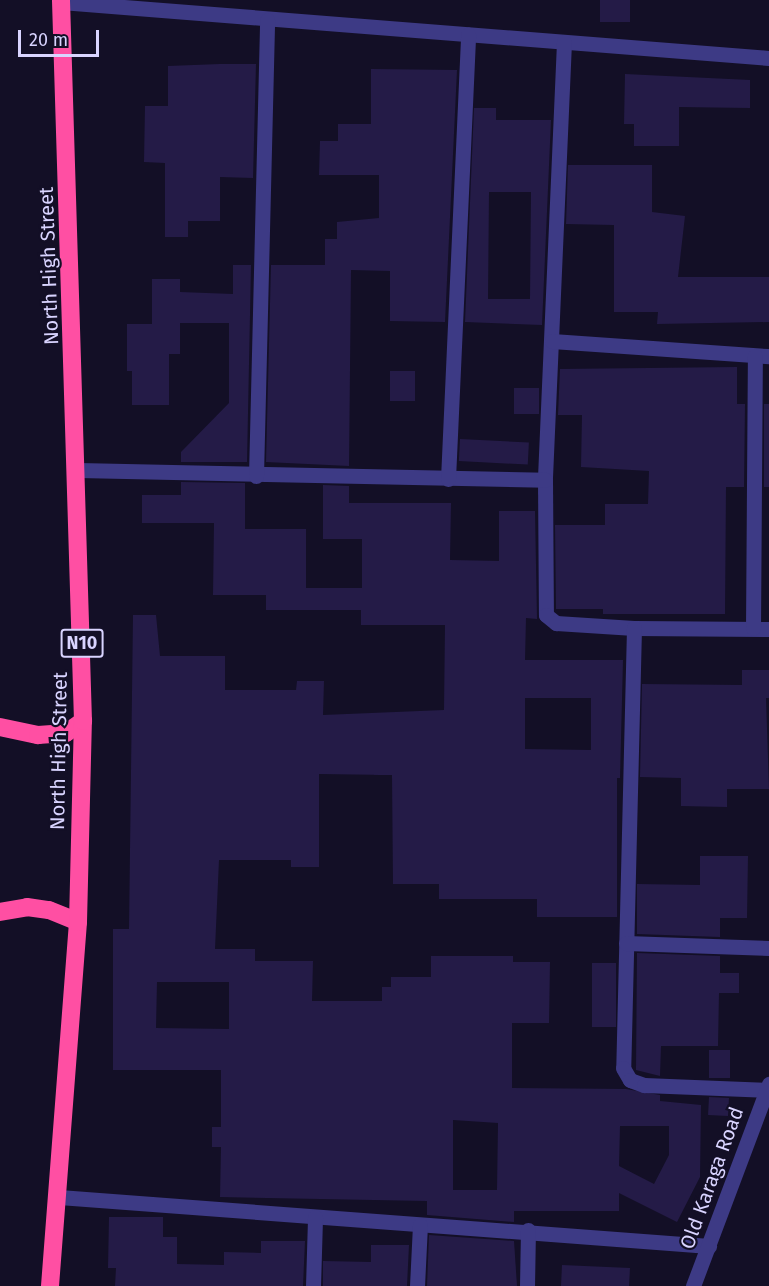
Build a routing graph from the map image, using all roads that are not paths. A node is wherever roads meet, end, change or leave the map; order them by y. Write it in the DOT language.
graph roads {
  1 [pos="61,1"];
  2 [pos="267,20"];
  3 [pos="468,34"];
  4 [pos="564,42"];
  5 [pos="769,58"];
  6 [pos="552,341"];
  7 [pos="762,356"];
  8 [pos="78,470"];
  9 [pos="256,476"];
  10 [pos="448,479"];
  11 [pos="545,480"];
  12 [pos="634,628"];
  13 [pos="753,628"];
  14 [pos="769,629"];
  15 [pos="83,721"];
  16 [pos="0,727"];
  17 [pos="0,912"];
  18 [pos="78,922"];
  19 [pos="626,943"];
  20 [pos="769,948"];
  21 [pos="768,1087"];
  22 [pos="59,1197"];
  23 [pos="315,1217"];
  24 [pos="420,1225"];
  25 [pos="528,1230"];
  26 [pos="709,1246"];
  27 [pos="50,1286"];
  28 [pos="313,1286"];
  29 [pos="417,1286"];
  30 [pos="527,1286"];
  31 [pos="693,1286"];
  1 -- 2 [label="street"];
  1 -- 8 [label="highway, North High Street / N10"];
  2 -- 3 [label="street"];
  2 -- 9 [label="street"];
  3 -- 4 [label="street"];
  3 -- 10 [label="street"];
  4 -- 5 [label="street"];
  4 -- 6 [label="street"];
  6 -- 7 [label="street"];
  6 -- 11 [label="street"];
  7 -- 13 [label="street"];
  8 -- 9 [label="street"];
  8 -- 15 [label="highway, North High Street / N10"];
  9 -- 10 [label="street"];
  10 -- 11 [label="street"];
  11 -- 12 [label="street"];
  12 -- 13 [label="street"];
  12 -- 19 [label="street"];
  13 -- 14 [label="street"];
  15 -- 16 [label="highway"];
  15 -- 18 [label="highway, North High Street / N10"];
  17 -- 18 [label="highway"];
  18 -- 22 [label="highway, North High Street / N10"];
  19 -- 20 [label="street"];
  19 -- 21 [label="street"];
  21 -- 26 [label="street, Old Karaga Road"];
  22 -- 23 [label="street"];
  22 -- 27 [label="highway, North High Street / N10"];
  23 -- 24 [label="street"];
  23 -- 28 [label="street"];
  24 -- 25 [label="street"];
  24 -- 29 [label="street"];
  25 -- 26 [label="street"];
  25 -- 30 [label="street"];
  26 -- 31 [label="street, Old Karaga Road"];
}
